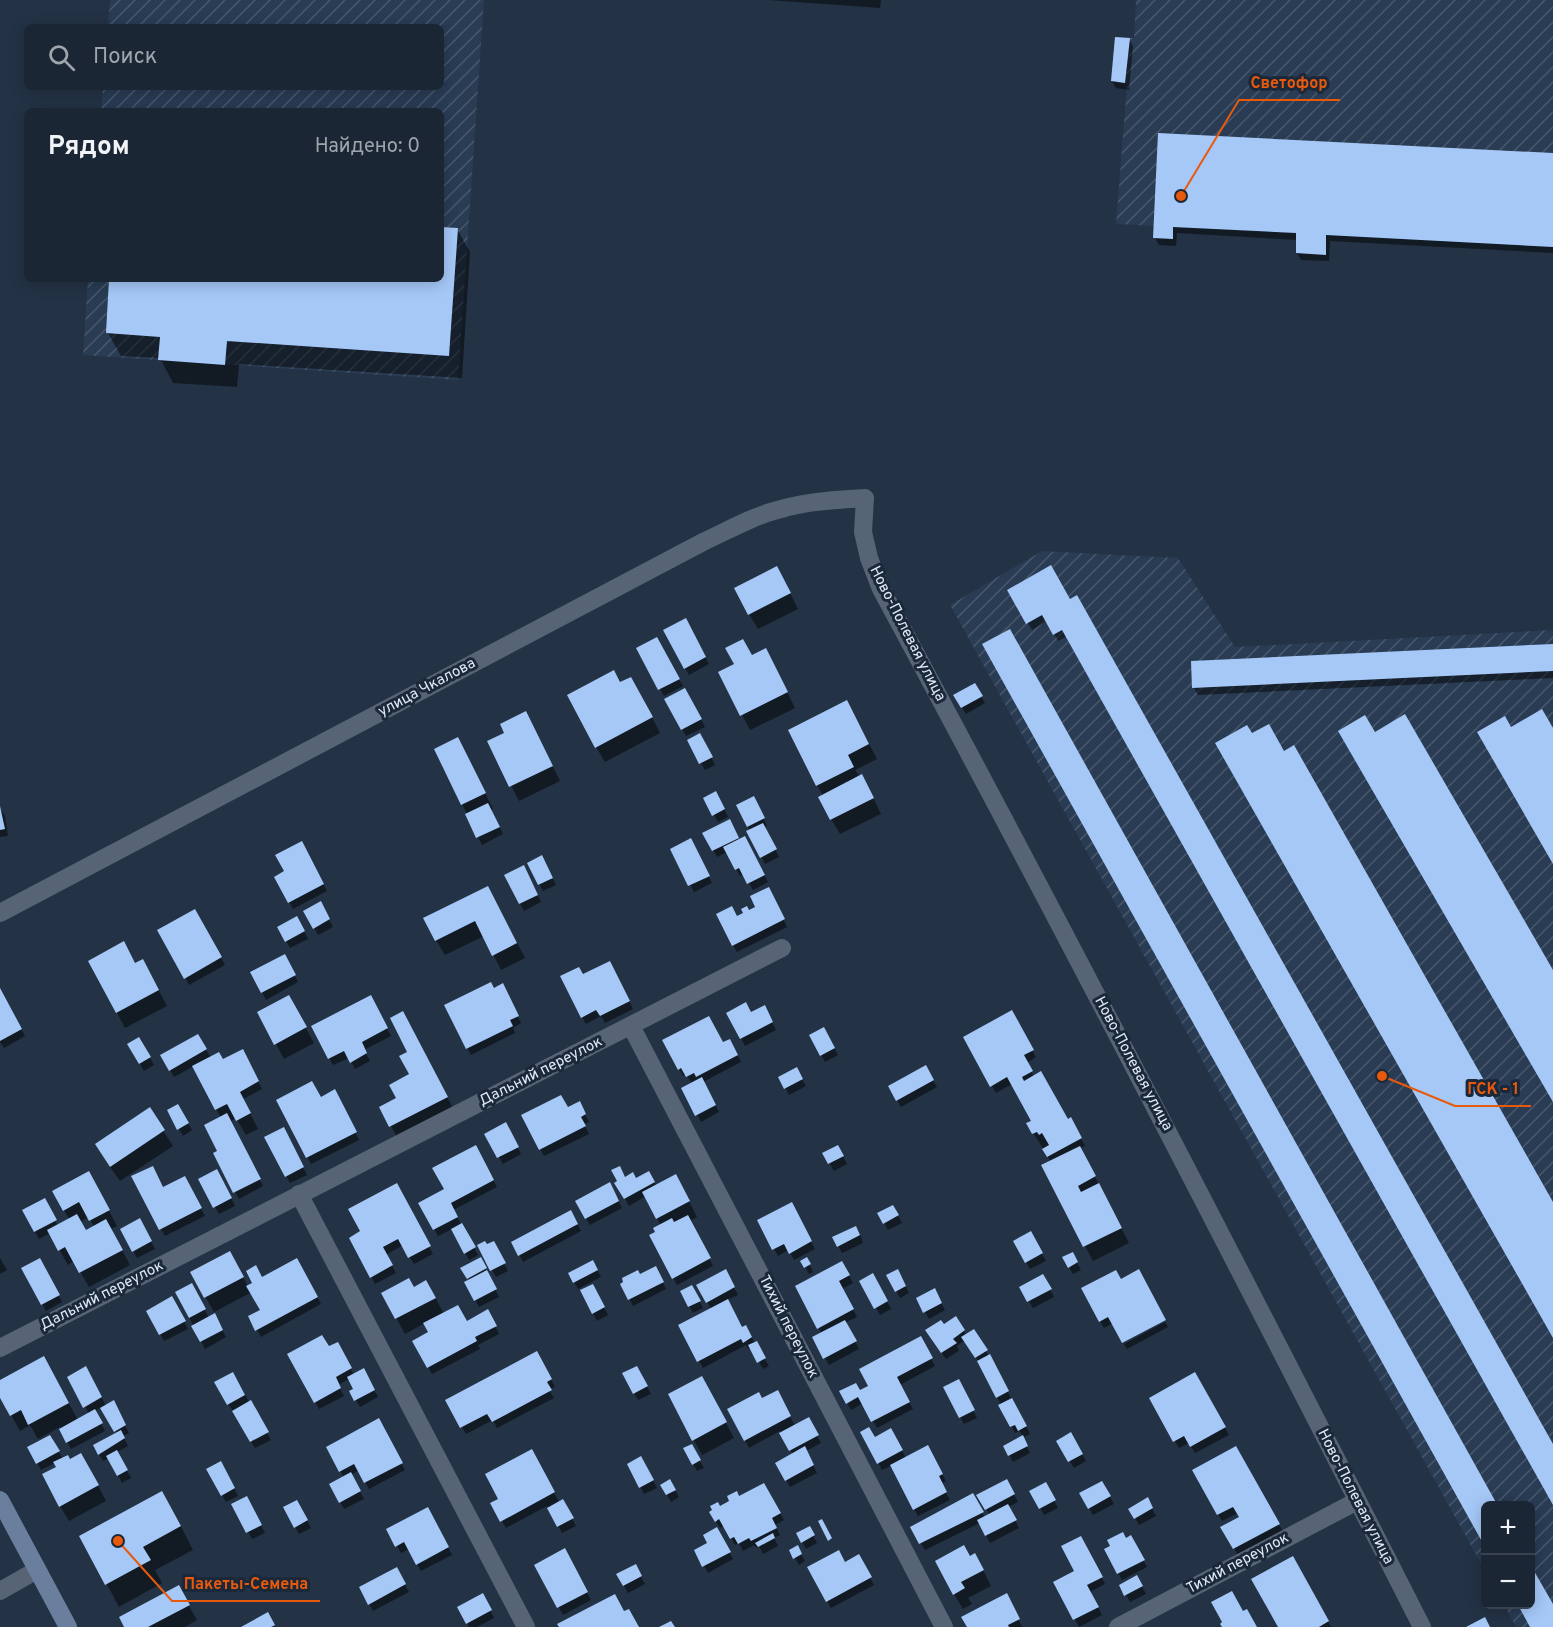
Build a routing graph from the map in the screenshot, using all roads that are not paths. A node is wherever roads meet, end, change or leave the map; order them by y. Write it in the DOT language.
graph roads {
  1 [pos="865,498"];
  2 [pos="0,913"];
  3 [pos="782,948"];
  4 [pos="631,1026"];
  5 [pos="299,1194"];
  6 [pos="0,1348"];
  7 [pos="0,1500"];
  8 [pos="1357,1501"];
  9 [pos="37,1570"];
  10 [pos="0,1591"];
  11 [pos="68,1627"];
  12 [pos="526,1627"];
  13 [pos="944,1627"];
  14 [pos="1118,1627"];
  15 [pos="1422,1627"];
  1 -- 2 [label="street, улица Чкалова"];
  1 -- 8 [label="street, Ново-Полевая улица"];
  3 -- 4 [label="street, Дальний переулок"];
  4 -- 5 [label="street, Дальний переулок"];
  4 -- 13 [label="street, Тихий переулок"];
  5 -- 6 [label="street, Дальний переулок"];
  5 -- 12 [label="street"];
  7 -- 9 [label="main road"];
  8 -- 14 [label="street, Тихий переулок"];
  8 -- 15 [label="street, Ново-Полевая улица"];
  9 -- 10 [label="street"];
  9 -- 11 [label="main road"];
}
